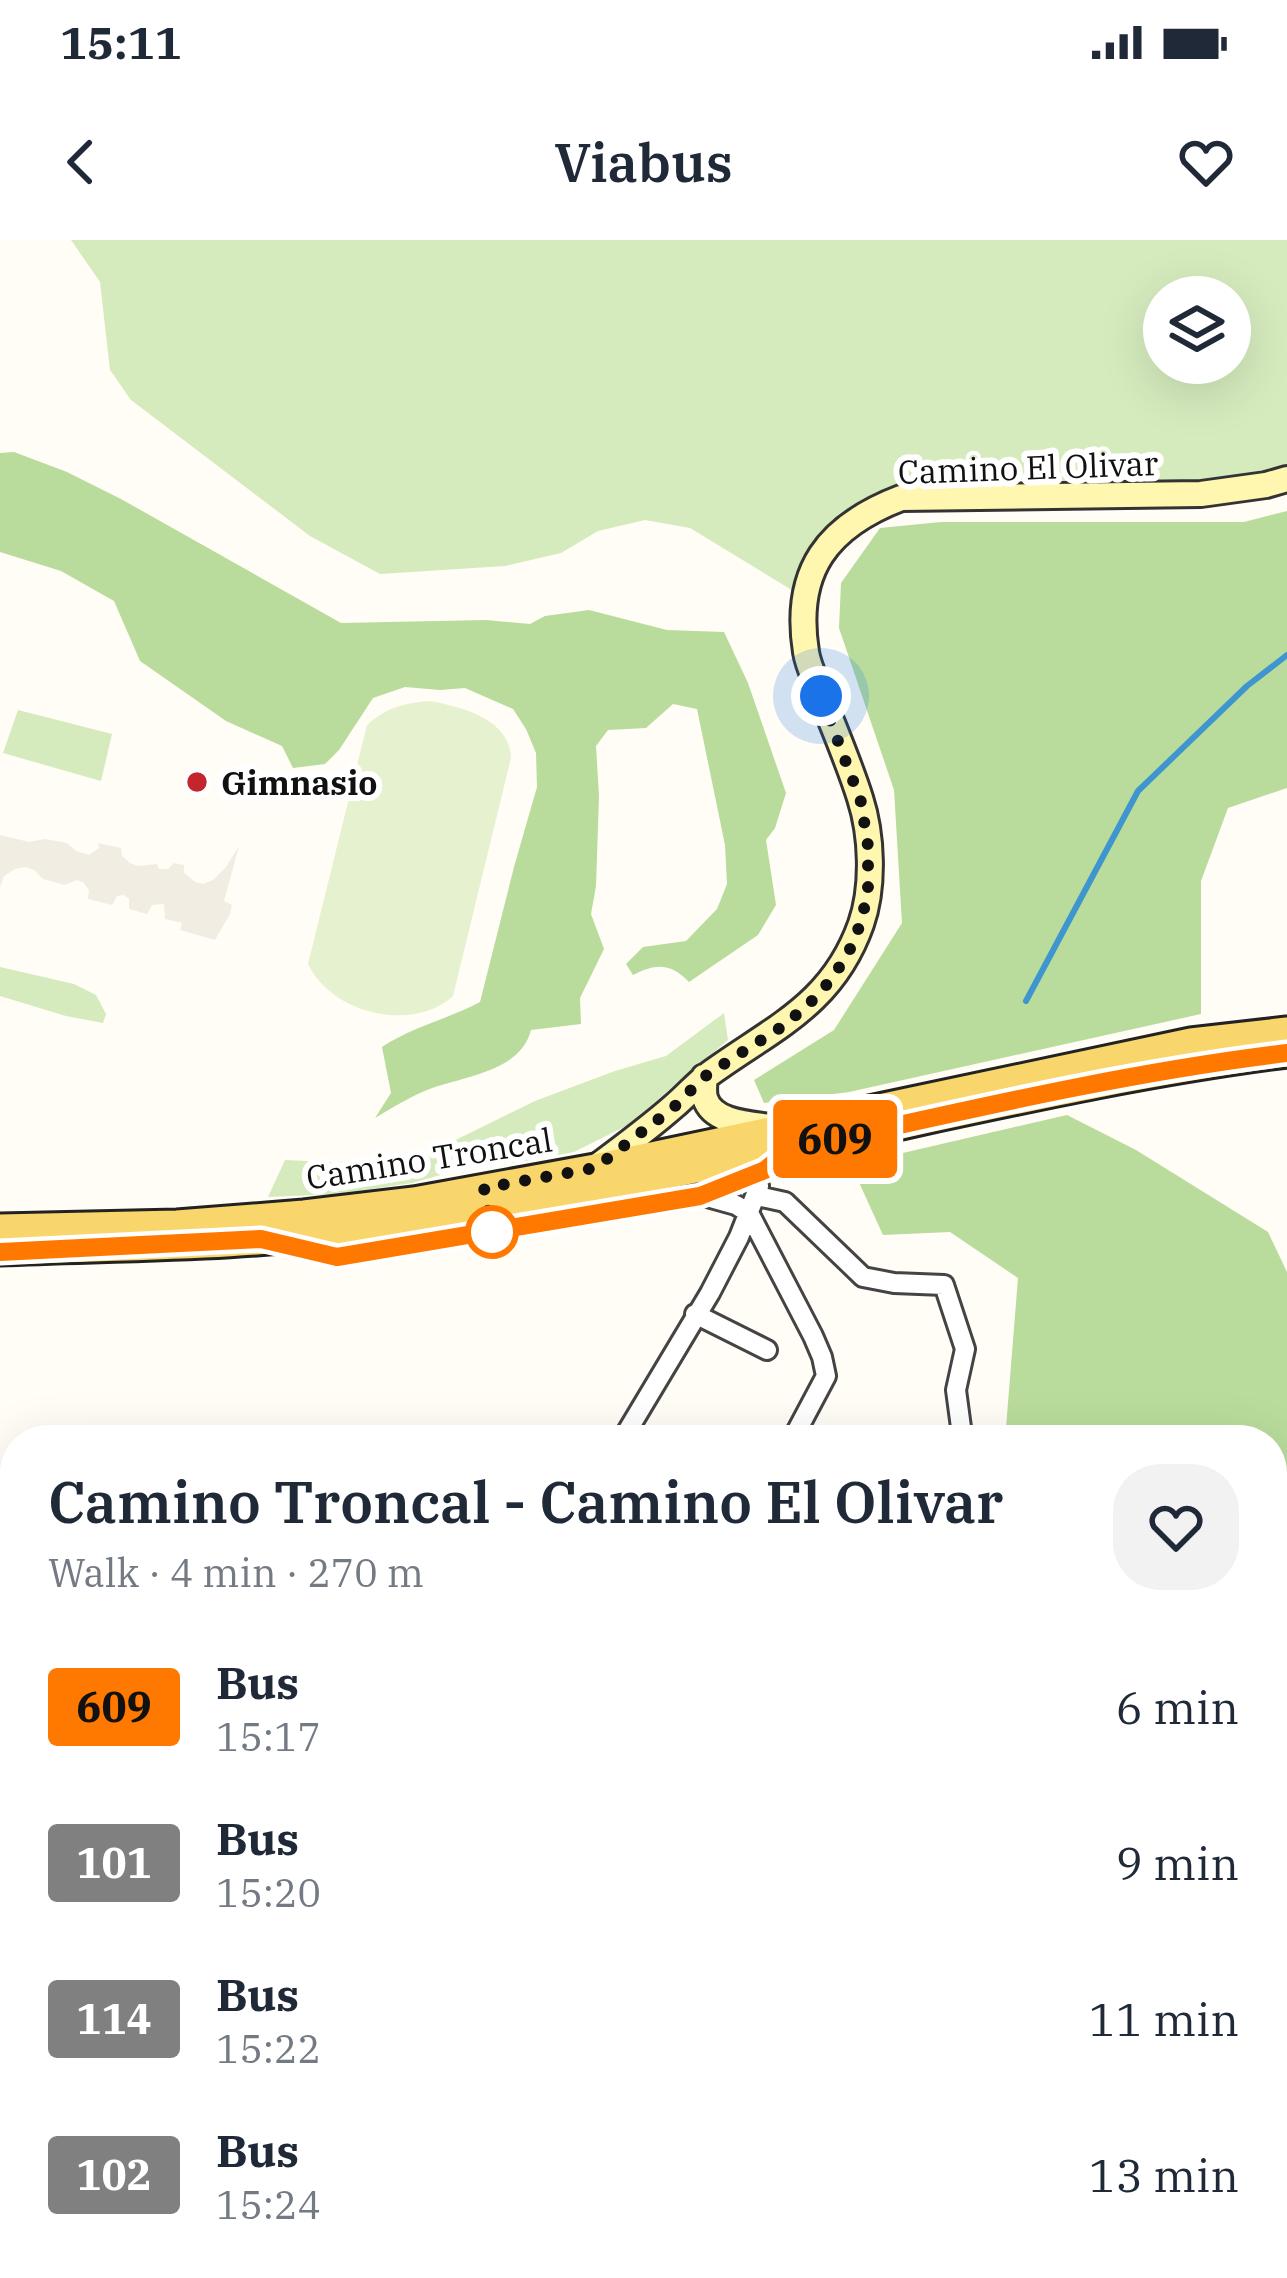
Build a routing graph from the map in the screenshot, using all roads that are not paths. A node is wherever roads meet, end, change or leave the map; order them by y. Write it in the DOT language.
graph roads {
  1 [pos="1287,478"];
  2 [pos="1287,1031"];
  3 [pos="1287,1053"];
  4 [pos="704,1077"];
  5 [pos="785,1138"];
  6 [pos="595,1168"];
  7 [pos="765,1170"];
  8 [pos="700,1196"];
  9 [pos="753,1204"];
  10 [pos="0,1228"];
  11 [pos="261,1239"];
  12 [pos="0,1252"];
  13 [pos="695,1314"];
  14 [pos="767,1350"];
  15 [pos="631,1425"];
  16 [pos="800,1425"];
  17 [pos="961,1425"];
  1 -- 4 [label="main road, Camino El Olivar"];
  2 -- 5 [label="main road, Camino Troncal"];
  3 -- 5 [label="main road, Camino Troncal"];
  4 -- 5 [label="main road"];
  4 -- 6 [label="main road, Camino El Olivar"];
  5 -- 6 [label="main road, Camino Troncal"];
  5 -- 7 [label="street, Camino Troncal"];
  5 -- 11 [label="main road, Camino Troncal"];
  6 -- 10 [label="main road, Camino Troncal"];
  7 -- 8 [label="street, Camino Troncal"];
  7 -- 9 [label="street"];
  8 -- 9 [label="street, Camino Troncal"];
  8 -- 11 [label="street, Camino Troncal"];
  9 -- 13 [label="street"];
  9 -- 16 [label="street"];
  9 -- 17 [label="street, Camino Troncal"];
  11 -- 12 [label="main road, Camino Troncal"];
  13 -- 14 [label="street"];
  13 -- 15 [label="street"];
}
